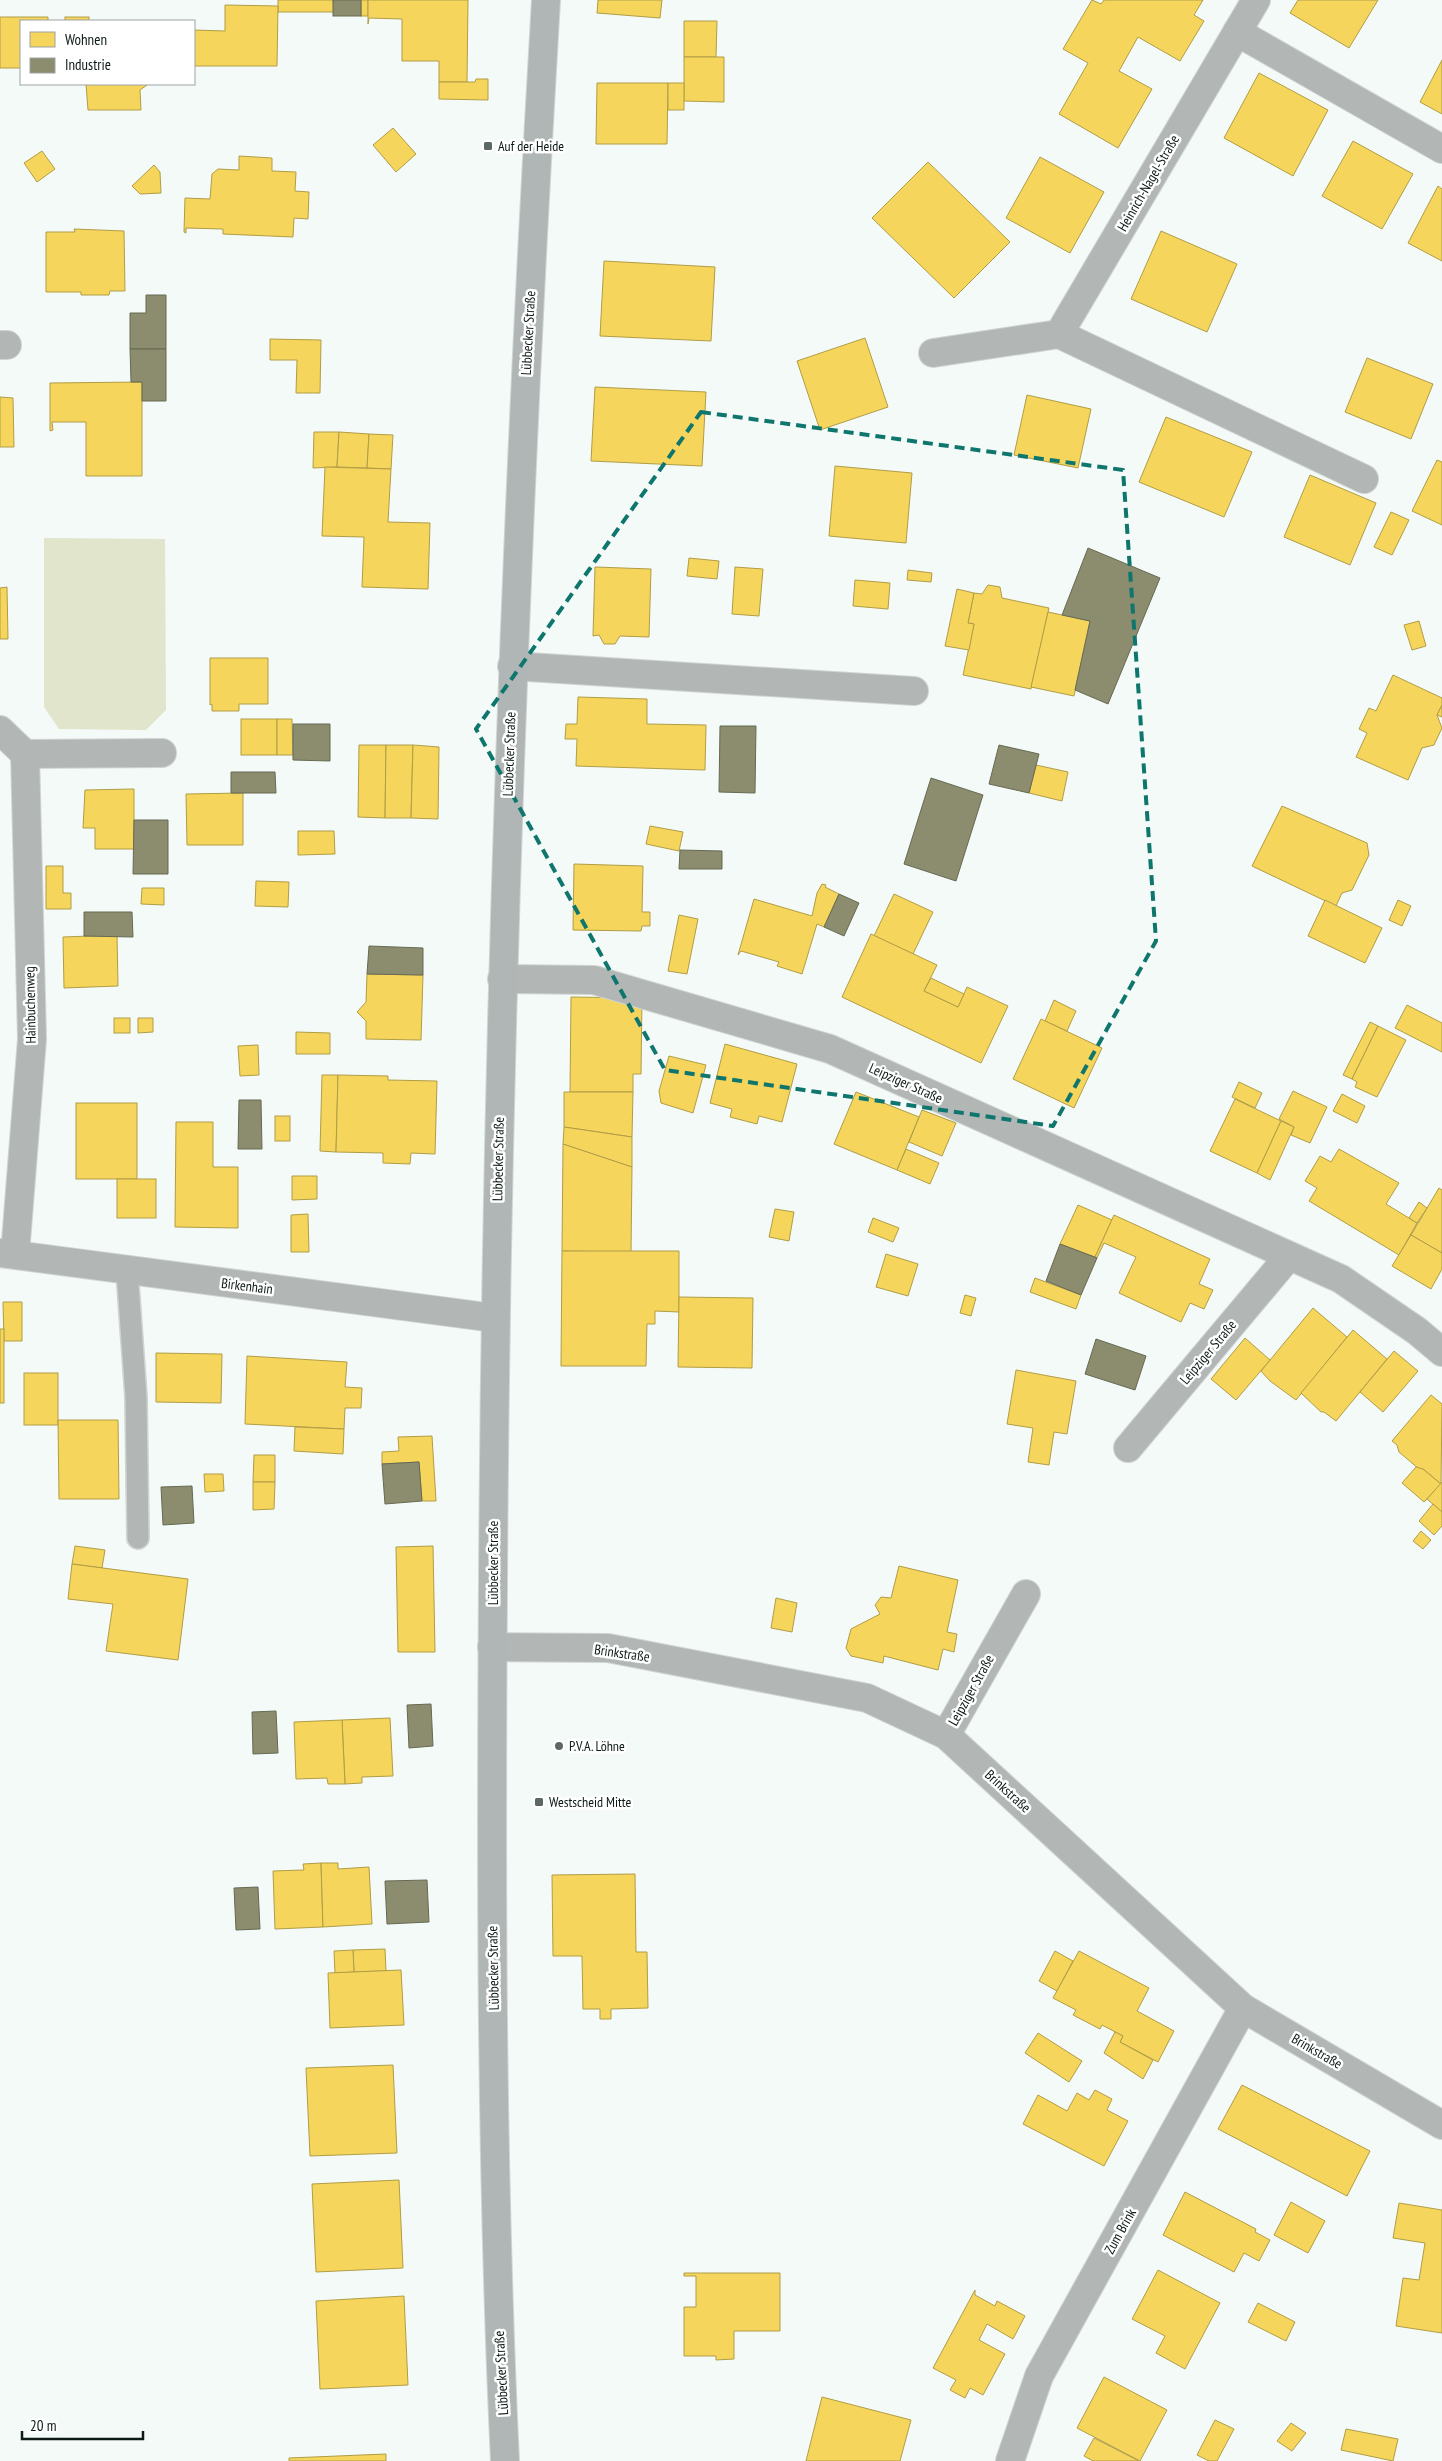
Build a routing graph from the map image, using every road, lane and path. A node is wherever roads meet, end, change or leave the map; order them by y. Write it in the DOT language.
graph roads {
  1 [pos="546,0"];
  2 [pos="1256,0"];
  3 [pos="1237,32"];
  4 [pos="1442,149"];
  5 [pos="1059,334"];
  6 [pos="933,353"];
  7 [pos="1364,479"];
  8 [pos="512,666"];
  9 [pos="914,691"];
  10 [pos="0,730"];
  11 [pos="162,753"];
  12 [pos="26,754"];
  13 [pos="502,979"];
  14 [pos="8,1254"];
  15 [pos="1289,1256"];
  16 [pos="127,1271"];
  17 [pos="494,1318"];
  18 [pos="1442,1352"];
  19 [pos="1128,1448"];
  20 [pos="138,1538"];
  21 [pos="1026,1594"];
  22 [pos="492,1647"];
  23 [pos="946,1734"];
  24 [pos="1243,2008"];
  25 [pos="1442,2124"];
  26 [pos="505,2461"];
  27 [pos="1010,2461"];
  1 -- 8 [label="main road, Lübbecker Straße"];
  2 -- 3 [label="street, Heinrich-Nagel-Straße"];
  3 -- 4 [label="street"];
  3 -- 5 [label="street, Heinrich-Nagel-Straße"];
  5 -- 6 [label="street"];
  5 -- 7 [label="street"];
  8 -- 9 [label="street"];
  8 -- 13 [label="main road, Lübbecker Straße"];
  10 -- 12 [label="street"];
  11 -- 12 [label="street"];
  12 -- 14 [label="street, Hainbuchenweg"];
  13 -- 15 [label="street, Leipziger Straße"];
  13 -- 17 [label="main road, Lübbecker Straße"];
  14 -- 16 [label="street, Birkenhain"];
  15 -- 18 [label="street, Leipziger Straße"];
  15 -- 19 [label="street, Leipziger Straße"];
  16 -- 17 [label="street, Birkenhain"];
  16 -- 20 [label="lane"];
  17 -- 22 [label="main road, Lübbecker Straße"];
  21 -- 23 [label="street, Leipziger Straße"];
  22 -- 23 [label="street, Brinkstraße"];
  22 -- 26 [label="main road, Lübbecker Straße"];
  23 -- 24 [label="street, Brinkstraße"];
  24 -- 25 [label="street, Brinkstraße"];
  24 -- 27 [label="street, Zum Brink"];
}
